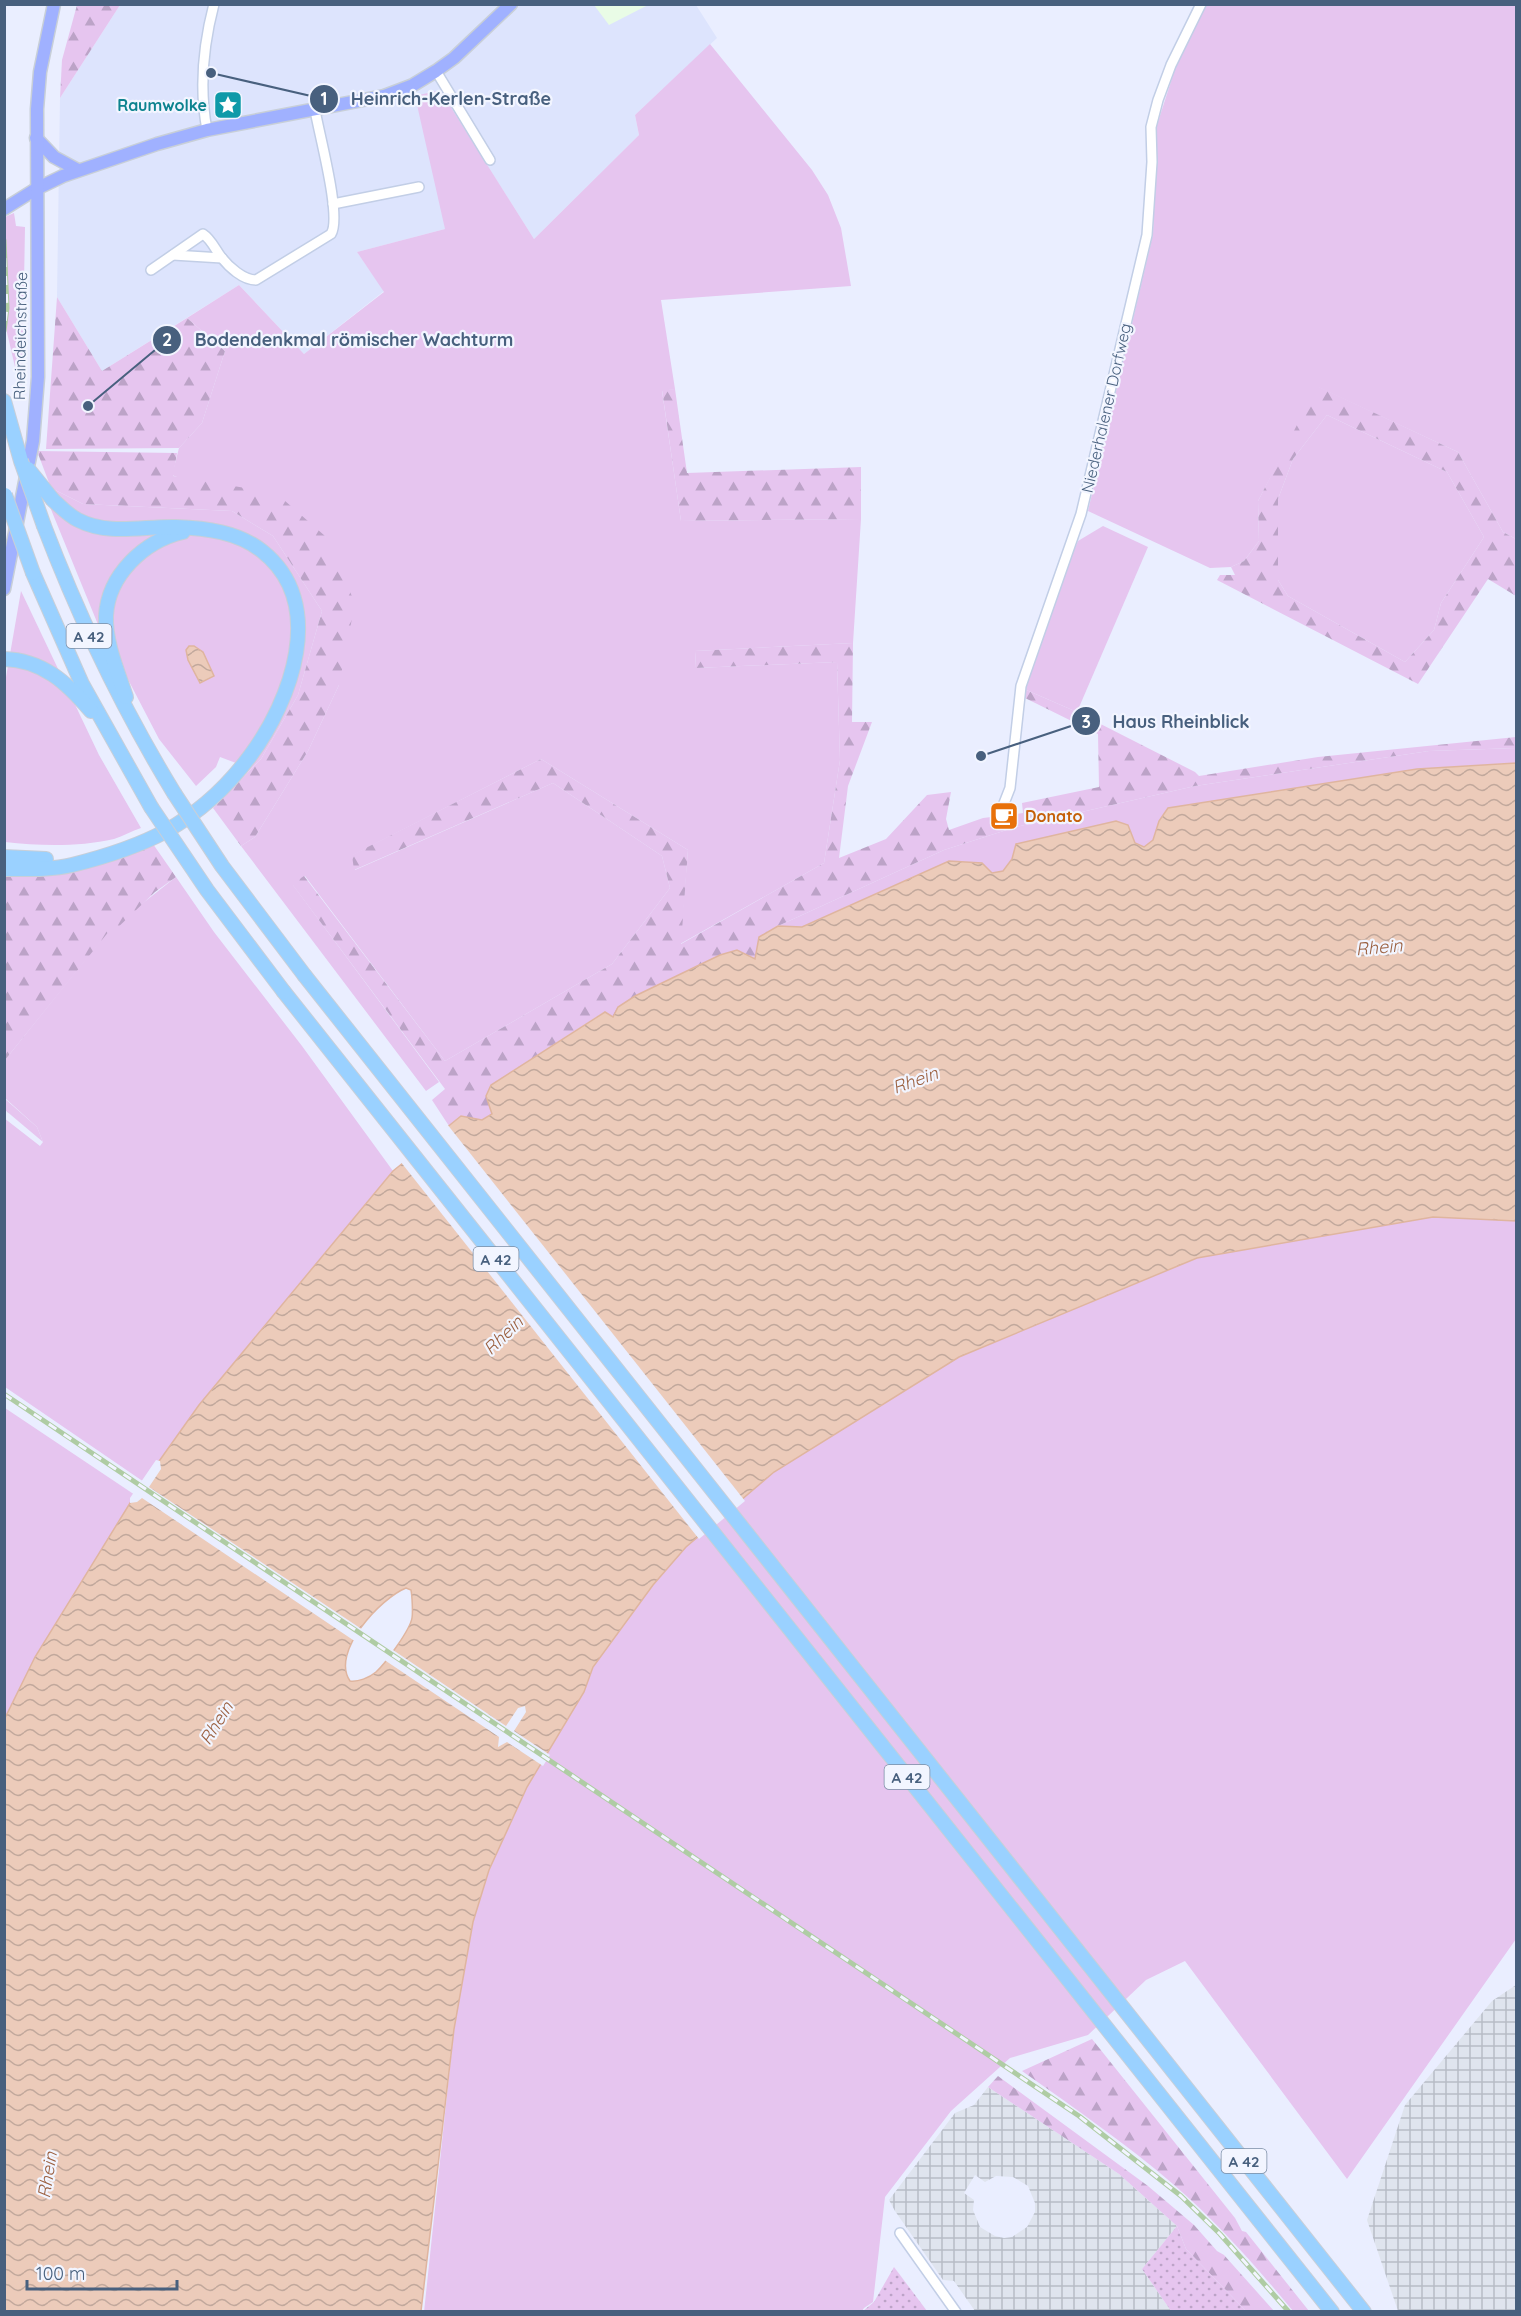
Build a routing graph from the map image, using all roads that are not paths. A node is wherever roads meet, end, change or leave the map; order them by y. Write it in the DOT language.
graph roads {
  1 [pos="54,4"];
  2 [pos="214,4"];
  3 [pos="511,4"];
  4 [pos="1201,4"];
  5 [pos="436,71"];
  6 [pos="315,110"];
  7 [pos="207,130"];
  8 [pos="36,138"];
  9 [pos="490,160"];
  10 [pos="78,171"];
  11 [pos="419,187"];
  12 [pos="36,189"];
  13 [pos="333,204"];
  14 [pos="4,209"];
  15 [pos="194,240"];
  16 [pos="173,255"];
  17 [pos="194,256"];
  18 [pos="222,258"];
  19 [pos="151,270"];
  20 [pos="4,401"];
  21 [pos="21,460"];
  22 [pos="5,494"];
  23 [pos="196,529"];
  24 [pos="4,589"];
  25 [pos="4,659"];
  26 [pos="104,726"];
  27 [pos="142,742"];
  28 [pos="1001,811"];
  29 [pos="4,857"];
  30 [pos="96,857"];
  31 [pos="4,870"];
  32 [pos="900,2233"];
  33 [pos="956,2312"];
  34 [pos="1332,2312"];
  35 [pos="1364,2312"];
  1 -- 8 [label="main road, Rheindeichstraße"];
  2 -- 7 [label="street"];
  3 -- 5 [label="main road"];
  4 -- 28 [label="street, Niederhalener Dorfweg"];
  5 -- 6 [label="main road"];
  5 -- 9 [label="street"];
  6 -- 7 [label="main road"];
  6 -- 13 [label="street"];
  7 -- 10 [label="main road"];
  8 -- 10 [label="main road"];
  8 -- 12 [label="main road, Rheindeichstraße"];
  10 -- 12 [label="main road"];
  11 -- 13 [label="street"];
  12 -- 14 [label="main road"];
  12 -- 24 [label="main road, Rheindeichstraße"];
  13 -- 18 [label="street"];
  15 -- 16 [label="street"];
  15 -- 17 [label="street"];
  15 -- 18 [label="street"];
  16 -- 17 [label="street"];
  16 -- 19 [label="street"];
  17 -- 18 [label="street"];
  20 -- 21 [label="highway, A 42"];
  21 -- 23 [label="highway, bridge"];
  21 -- 27 [label="highway, A 42, bridge"];
  22 -- 26 [label="highway, A 42, bridge"];
  23 -- 27 [label="highway"];
  23 -- 30 [label="highway"];
  25 -- 26 [label="highway"];
  26 -- 34 [label="highway, A 42, bridge"];
  27 -- 35 [label="highway, A 42, bridge"];
  29 -- 30 [label="highway"];
  30 -- 31 [label="highway"];
  32 -- 33 [label="street"];
}
